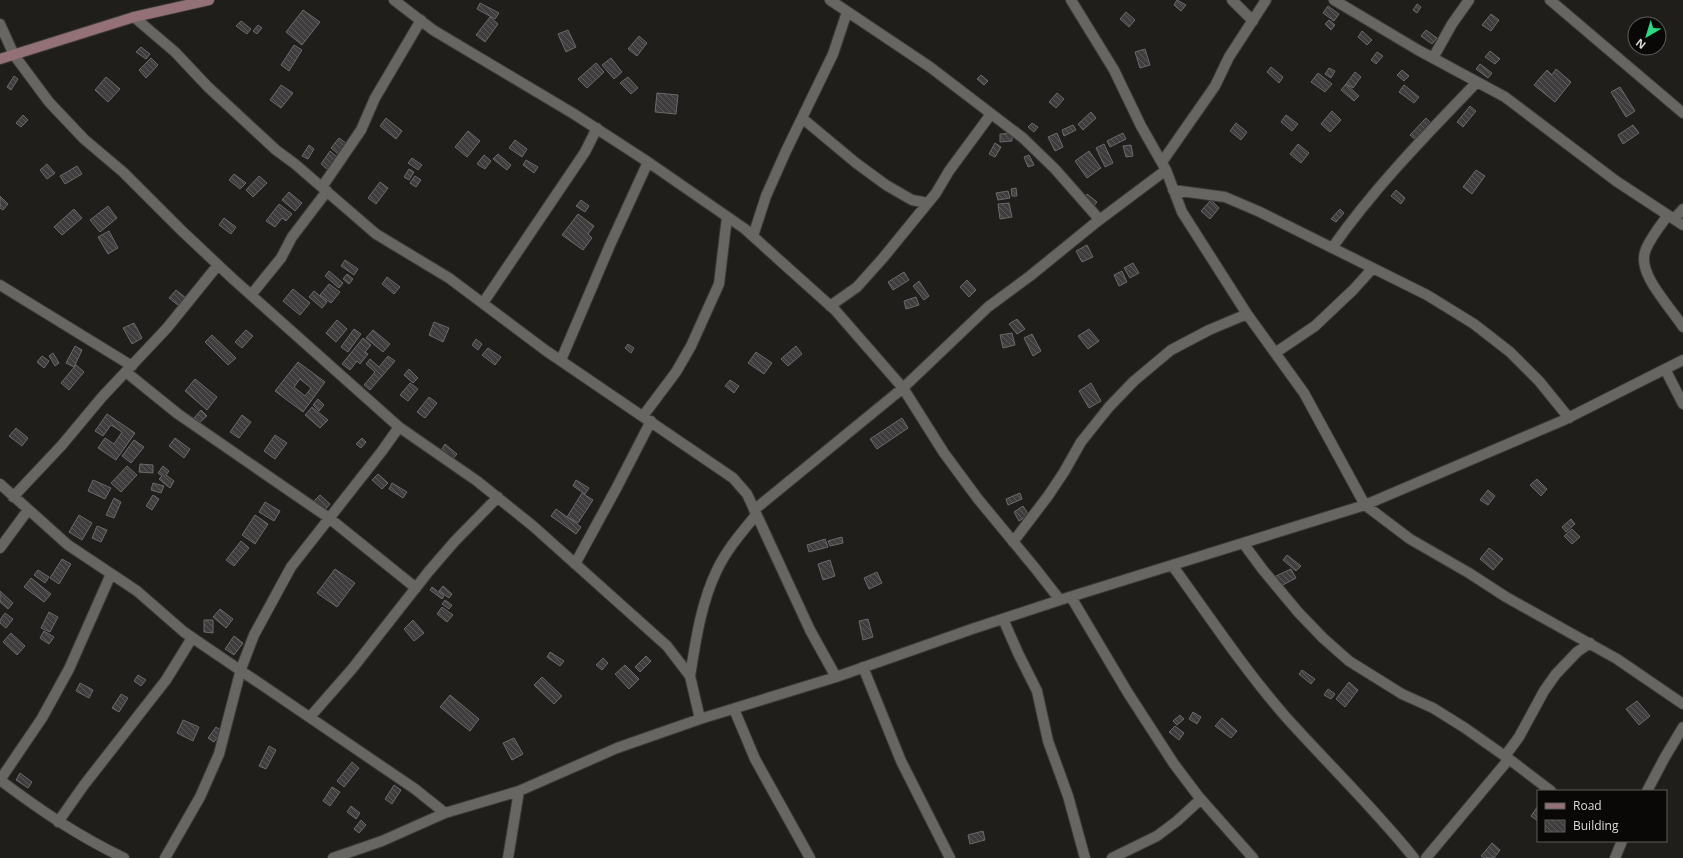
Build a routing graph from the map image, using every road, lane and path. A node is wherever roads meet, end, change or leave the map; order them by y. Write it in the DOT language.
graph roads {
  1 [pos="394,0"];
  2 [pos="830,0"];
  3 [pos="1071,0"];
  4 [pos="1232,0"];
  5 [pos="1266,0"];
  6 [pos="1334,0"];
  7 [pos="1468,0"];
  8 [pos="1550,0"];
  9 [pos="203,1"];
  10 [pos="847,12"];
  11 [pos="134,17"];
  12 [pos="421,20"];
  13 [pos="1253,21"];
  14 [pos="0,24"];
  15 [pos="14,55"];
  16 [pos="1434,58"];
  17 [pos="0,59"];
  18 [pos="1477,82"];
  19 [pos="1683,113"];
  20 [pos="991,114"];
  21 [pos="802,118"];
  22 [pos="597,128"];
  23 [pos="648,162"];
  24 [pos="1164,166"];
  25 [pos="324,189"];
  26 [pos="1173,190"];
  27 [pos="928,203"];
  28 [pos="1683,209"];
  29 [pos="727,216"];
  30 [pos="1671,217"];
  31 [pos="1100,219"];
  32 [pos="1683,225"];
  33 [pos="753,236"];
  34 [pos="1332,248"];
  35 [pos="218,265"];
  36 [pos="1373,268"];
  37 [pos="0,285"];
  38 [pos="251,295"];
  39 [pos="483,303"];
  40 [pos="830,306"];
  41 [pos="1247,314"];
  42 [pos="1683,327"];
  43 [pos="1275,353"];
  44 [pos="561,360"];
  45 [pos="1683,360"];
  46 [pos="129,369"];
  47 [pos="1665,370"];
  48 [pos="903,388"];
  49 [pos="1683,404"];
  50 [pos="1568,418"];
  51 [pos="647,419"];
  52 [pos="398,427"];
  53 [pos="0,484"];
  54 [pos="14,497"];
  55 [pos="498,497"];
  56 [pos="1365,505"];
  57 [pos="28,510"];
  58 [pos="755,513"];
  59 [pos="329,518"];
  60 [pos="1013,542"];
  61 [pos="1243,543"];
  62 [pos="0,548"];
  63 [pos="575,564"];
  64 [pos="1172,565"];
  65 [pos="111,574"];
  66 [pos="416,588"];
  67 [pos="1071,597"];
  68 [pos="1060,600"];
  69 [pos="1003,619"];
  70 [pos="192,638"];
  71 [pos="1590,643"];
  72 [pos="863,668"];
  73 [pos="241,669"];
  74 [pos="690,676"];
  75 [pos="836,677"];
  76 [pos="1683,704"];
  77 [pos="734,709"];
  78 [pos="310,717"];
  79 [pos="700,719"];
  80 [pos="1683,728"];
  81 [pos="1507,757"];
  82 [pos="0,780"];
  83 [pos="1549,790"];
  84 [pos="1648,790"];
  85 [pos="519,791"];
  86 [pos="1201,799"];
  87 [pos="444,813"];
  88 [pos="58,822"];
  89 [pos="1620,842"];
  90 [pos="124,858"];
  91 [pos="165,858"];
  92 [pos="333,858"];
  93 [pos="508,858"];
  94 [pos="810,858"];
  95 [pos="950,858"];
  96 [pos="1085,858"];
  97 [pos="1112,858"];
  98 [pos="1253,858"];
  99 [pos="1414,858"];
  100 [pos="1426,858"];
  101 [pos="1615,858"];
  1 -- 12 [label="street"];
  2 -- 10 [label="street"];
  3 -- 24 [label="street"];
  4 -- 13 [label="street"];
  5 -- 13 [label="street"];
  6 -- 16 [label="street"];
  7 -- 16 [label="street"];
  8 -- 19 [label="street"];
  9 -- 11 [label="street"];
  10 -- 20 [label="street"];
  10 -- 21 [label="street"];
  11 -- 15 [label="street"];
  11 -- 25 [label="street"];
  12 -- 22 [label="street"];
  12 -- 25 [label="street"];
  13 -- 24 [label="street"];
  14 -- 15 [label="street"];
  15 -- 17 [label="street"];
  15 -- 35 [label="street"];
  16 -- 18 [label="street"];
  18 -- 30 [label="street"];
  18 -- 34 [label="street"];
  20 -- 27 [label="street"];
  20 -- 31 [label="street"];
  21 -- 27 [label="street"];
  21 -- 33 [label="street"];
  22 -- 23 [label="street"];
  22 -- 39 [label="street"];
  23 -- 29 [label="street"];
  23 -- 44 [label="street"];
  24 -- 26 [label="street"];
  24 -- 31 [label="street"];
  25 -- 38 [label="street"];
  25 -- 39 [label="street"];
  26 -- 34 [label="street"];
  26 -- 41 [label="street"];
  27 -- 40 [label="street"];
  28 -- 30 [label="street"];
  29 -- 33 [label="street"];
  29 -- 51 [label="street"];
  30 -- 32 [label="street"];
  30 -- 42 [label="street"];
  31 -- 48 [label="street"];
  33 -- 40 [label="street"];
  34 -- 36 [label="street"];
  35 -- 38 [label="street"];
  35 -- 46 [label="street"];
  36 -- 43 [label="street"];
  36 -- 50 [label="street"];
  37 -- 46 [label="street"];
  38 -- 52 [label="street"];
  39 -- 44 [label="street"];
  40 -- 48 [label="street"];
  41 -- 43 [label="street"];
  41 -- 60 [label="street"];
  43 -- 56 [label="street"];
  44 -- 51 [label="street"];
  45 -- 47 [label="street"];
  46 -- 54 [label="street"];
  46 -- 59 [label="street"];
  47 -- 49 [label="street"];
  47 -- 50 [label="street"];
  48 -- 58 [label="street"];
  48 -- 60 [label="street"];
  50 -- 56 [label="street"];
  51 -- 58 [label="street"];
  51 -- 63 [label="street"];
  52 -- 55 [label="street"];
  52 -- 59 [label="street"];
  53 -- 54 [label="street"];
  54 -- 57 [label="street"];
  55 -- 63 [label="street"];
  55 -- 66 [label="street"];
  56 -- 61 [label="street"];
  56 -- 71 [label="street"];
  57 -- 62 [label="street"];
  57 -- 65 [label="street"];
  58 -- 74 [label="street"];
  58 -- 75 [label="street"];
  59 -- 66 [label="street"];
  59 -- 73 [label="street"];
  60 -- 68 [label="street"];
  61 -- 64 [label="street"];
  61 -- 81 [label="street"];
  63 -- 74 [label="street"];
  64 -- 67 [label="street"];
  64 -- 99 [label="street"];
  65 -- 70 [label="street"];
  65 -- 82 [label="street"];
  66 -- 78 [label="street"];
  67 -- 68 [label="street"];
  67 -- 86 [label="street"];
  68 -- 69 [label="street"];
  69 -- 72 [label="street"];
  69 -- 96 [label="street"];
  70 -- 73 [label="street"];
  70 -- 88 [label="street"];
  71 -- 76 [label="street"];
  71 -- 81 [label="street"];
  72 -- 75 [label="street"];
  72 -- 95 [label="street"];
  73 -- 78 [label="street"];
  73 -- 91 [label="street"];
  74 -- 79 [label="street"];
  75 -- 77 [label="street"];
  77 -- 79 [label="street"];
  77 -- 94 [label="street"];
  78 -- 87 [label="street"];
  79 -- 85 [label="street"];
  80 -- 84 [label="street"];
  81 -- 83 [label="street"];
  81 -- 100 [label="street"];
  82 -- 88 [label="street"];
  85 -- 87 [label="street"];
  85 -- 93 [label="street"];
  86 -- 97 [label="street"];
  86 -- 98 [label="street"];
  87 -- 92 [label="street"];
  88 -- 90 [label="street"];
  89 -- 101 [label="street"];
}
